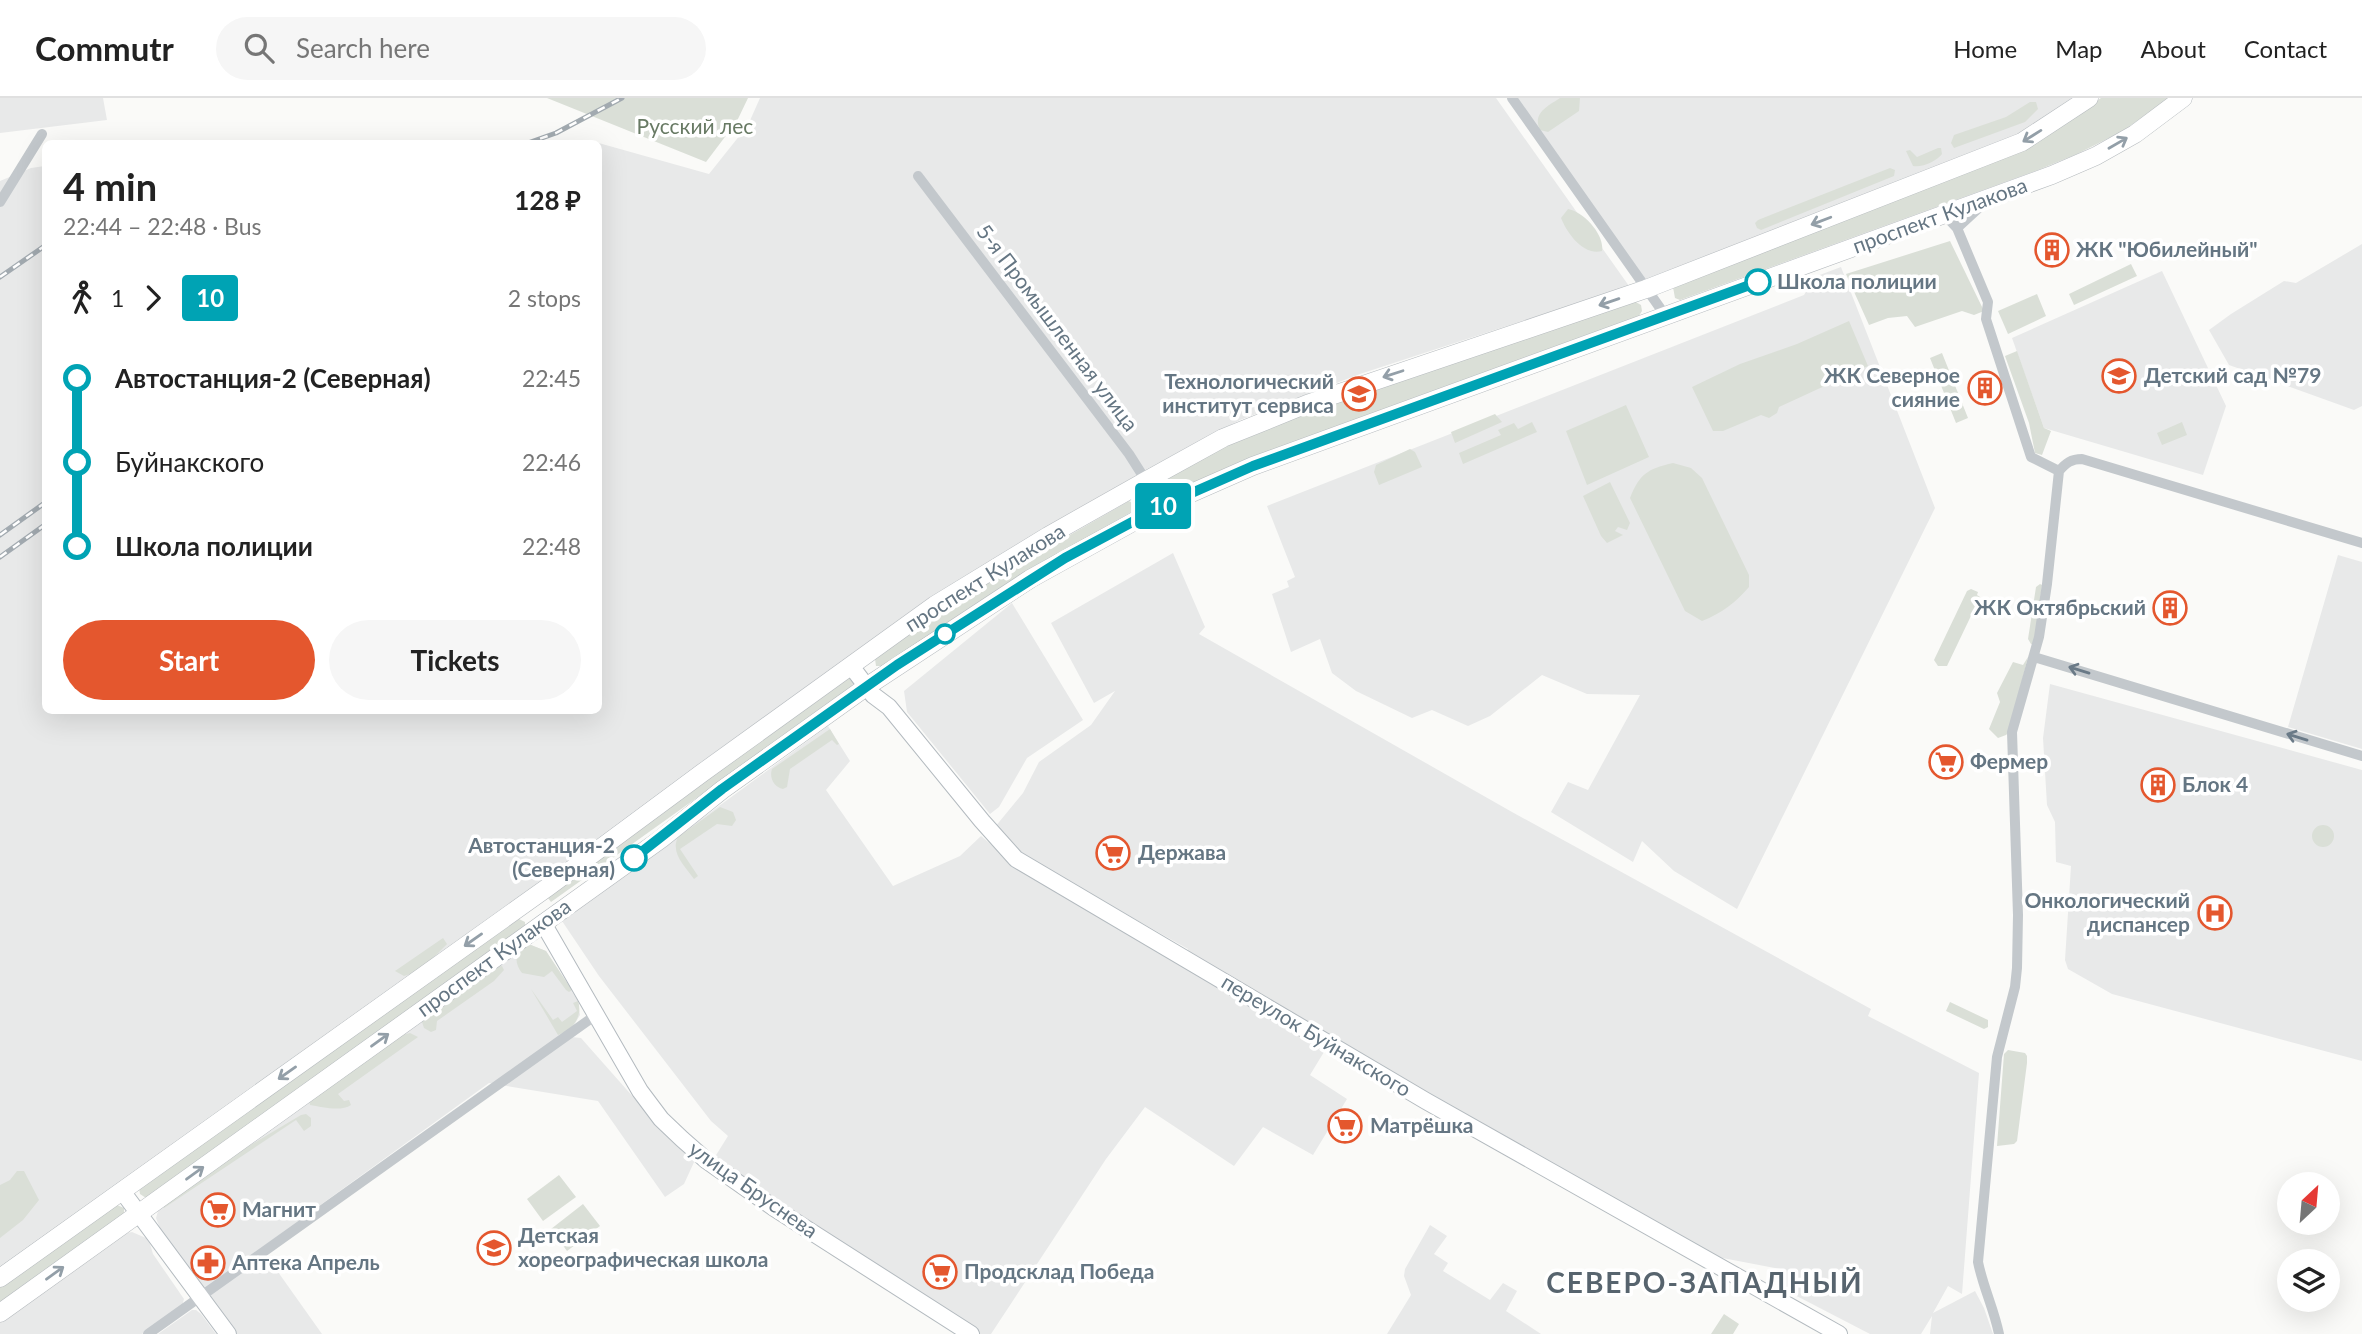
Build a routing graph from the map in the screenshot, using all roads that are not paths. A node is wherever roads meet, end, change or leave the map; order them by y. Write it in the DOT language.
graph roads {
  1 [pos="1511,98"];
  2 [pos="2089,98"];
  3 [pos="2183,98"];
  4 [pos="42,134"];
  5 [pos="918,176"];
  6 [pos="1992,197"];
  7 [pos="0,202"];
  8 [pos="1944,214"];
  9 [pos="1957,229"];
  10 [pos="1646,289"];
  11 [pos="1665,315"];
  12 [pos="2059,471"];
  13 [pos="1147,480"];
  14 [pos="1162,506"];
  15 [pos="2362,543"];
  16 [pos="2034,657"];
  17 [pos="851,666"];
  18 [pos="866,687"];
  19 [pos="2362,756"];
  20 [pos="529,901"];
  21 [pos="543,923"];
  22 [pos="596,1015"];
  23 [pos="122,1191"];
  24 [pos="139,1213"];
  25 [pos="0,1278"];
  26 [pos="200,1296"];
  27 [pos="0,1313"];
  28 [pos="148,1334"];
  29 [pos="228,1334"];
  30 [pos="971,1334"];
  31 [pos="1839,1334"];
  32 [pos="2000,1334"];
  1 -- 10 [label="street"];
  2 -- 10 [label="main road, проспект Кулакова, one-way"];
  6 -- 3 [label="main road, проспект Кулакова, one-way"];
  4 -- 7 [label="street"];
  5 -- 13 [label="street, 5-я Промышленная улица"];
  6 -- 8 [label="main road, проспект Кулакова"];
  6 -- 9 [label="street"];
  8 -- 9 [label="street"];
  8 -- 11 [label="main road, проспект Кулакова"];
  9 -- 12 [label="street"];
  10 -- 11 [label="street"];
  10 -- 13 [label="main road, проспект Кулакова, one-way"];
  11 -- 14 [label="main road, проспект Кулакова"];
  12 -- 15 [label="street"];
  12 -- 16 [label="street"];
  13 -- 14 [label="street, 5-я Промышленная улица"];
  13 -- 17 [label="main road, проспект Кулакова"];
  14 -- 18 [label="main road, проспект Кулакова"];
  19 -- 16 [label="street, one-way"];
  16 -- 32 [label="street"];
  17 -- 18 [label="street, переулок Буйнакского"];
  17 -- 20 [label="main road, проспект Кулакова"];
  18 -- 21 [label="main road, проспект Кулакова"];
  18 -- 31 [label="street, переулок Буйнакского"];
  20 -- 21 [label="main road"];
  20 -- 23 [label="main road, проспект Кулакова, one-way"];
  21 -- 22 [label="street, улица Бруснева"];
  24 -- 21 [label="main road, проспект Кулакова, one-way"];
  22 -- 26 [label="street"];
  22 -- 30 [label="street, улица Бруснева"];
  23 -- 24 [label="street"];
  23 -- 25 [label="main road, проспект Кулакова"];
  24 -- 26 [label="street"];
  27 -- 24 [label="main road, проспект Кулакова, one-way"];
  26 -- 28 [label="street"];
  26 -- 29 [label="street"];
}
